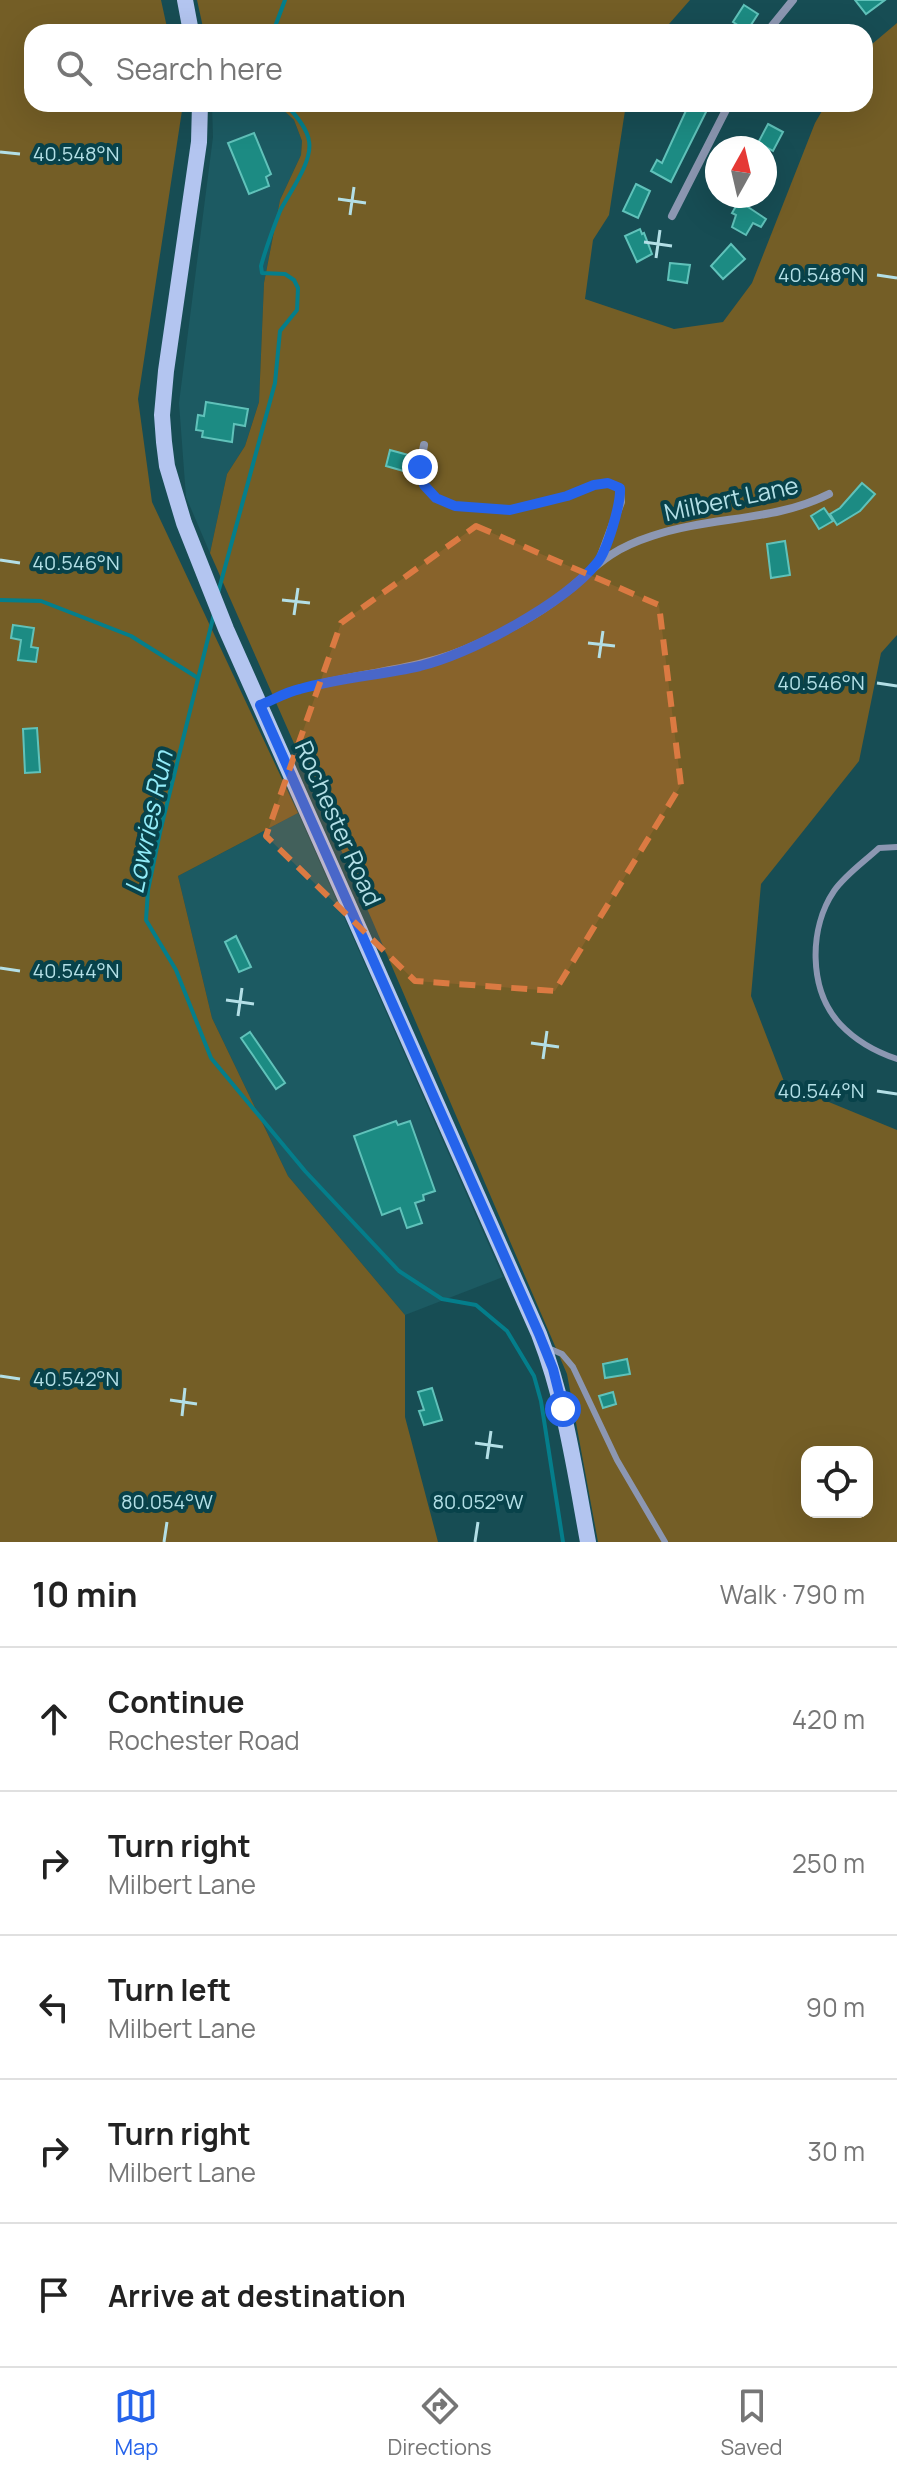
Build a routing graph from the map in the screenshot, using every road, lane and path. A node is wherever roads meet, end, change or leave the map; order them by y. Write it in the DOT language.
graph roads {
  1 [pos="185,0"];
  2 [pos="793,0"];
  3 [pos="190,24"];
  4 [pos="774,24"];
  5 [pos="200,112"];
  6 [pos="725,112"];
  7 [pos="672,216"];
  8 [pos="424,445"];
  9 [pos="829,494"];
  10 [pos="599,562"];
  11 [pos="260,705"];
  12 [pos="896,846"];
  13 [pos="897,1059"];
  14 [pos="544,1347"];
  15 [pos="588,1542"];
  16 [pos="665,1542"];
  1 -- 3 [label="street"];
  2 -- 4 [label="street"];
  5 -- 11 [label="street, Rochester Road"];
  6 -- 7 [label="street"];
  8 -- 10 [label="street, Milbert Lane"];
  9 -- 10 [label="street, Milbert Lane"];
  10 -- 11 [label="street, Milbert Lane"];
  11 -- 14 [label="street, Rochester Road"];
  12 -- 13 [label="lane"];
  14 -- 15 [label="street, Rochester Road"];
  14 -- 16 [label="lane"];
}
